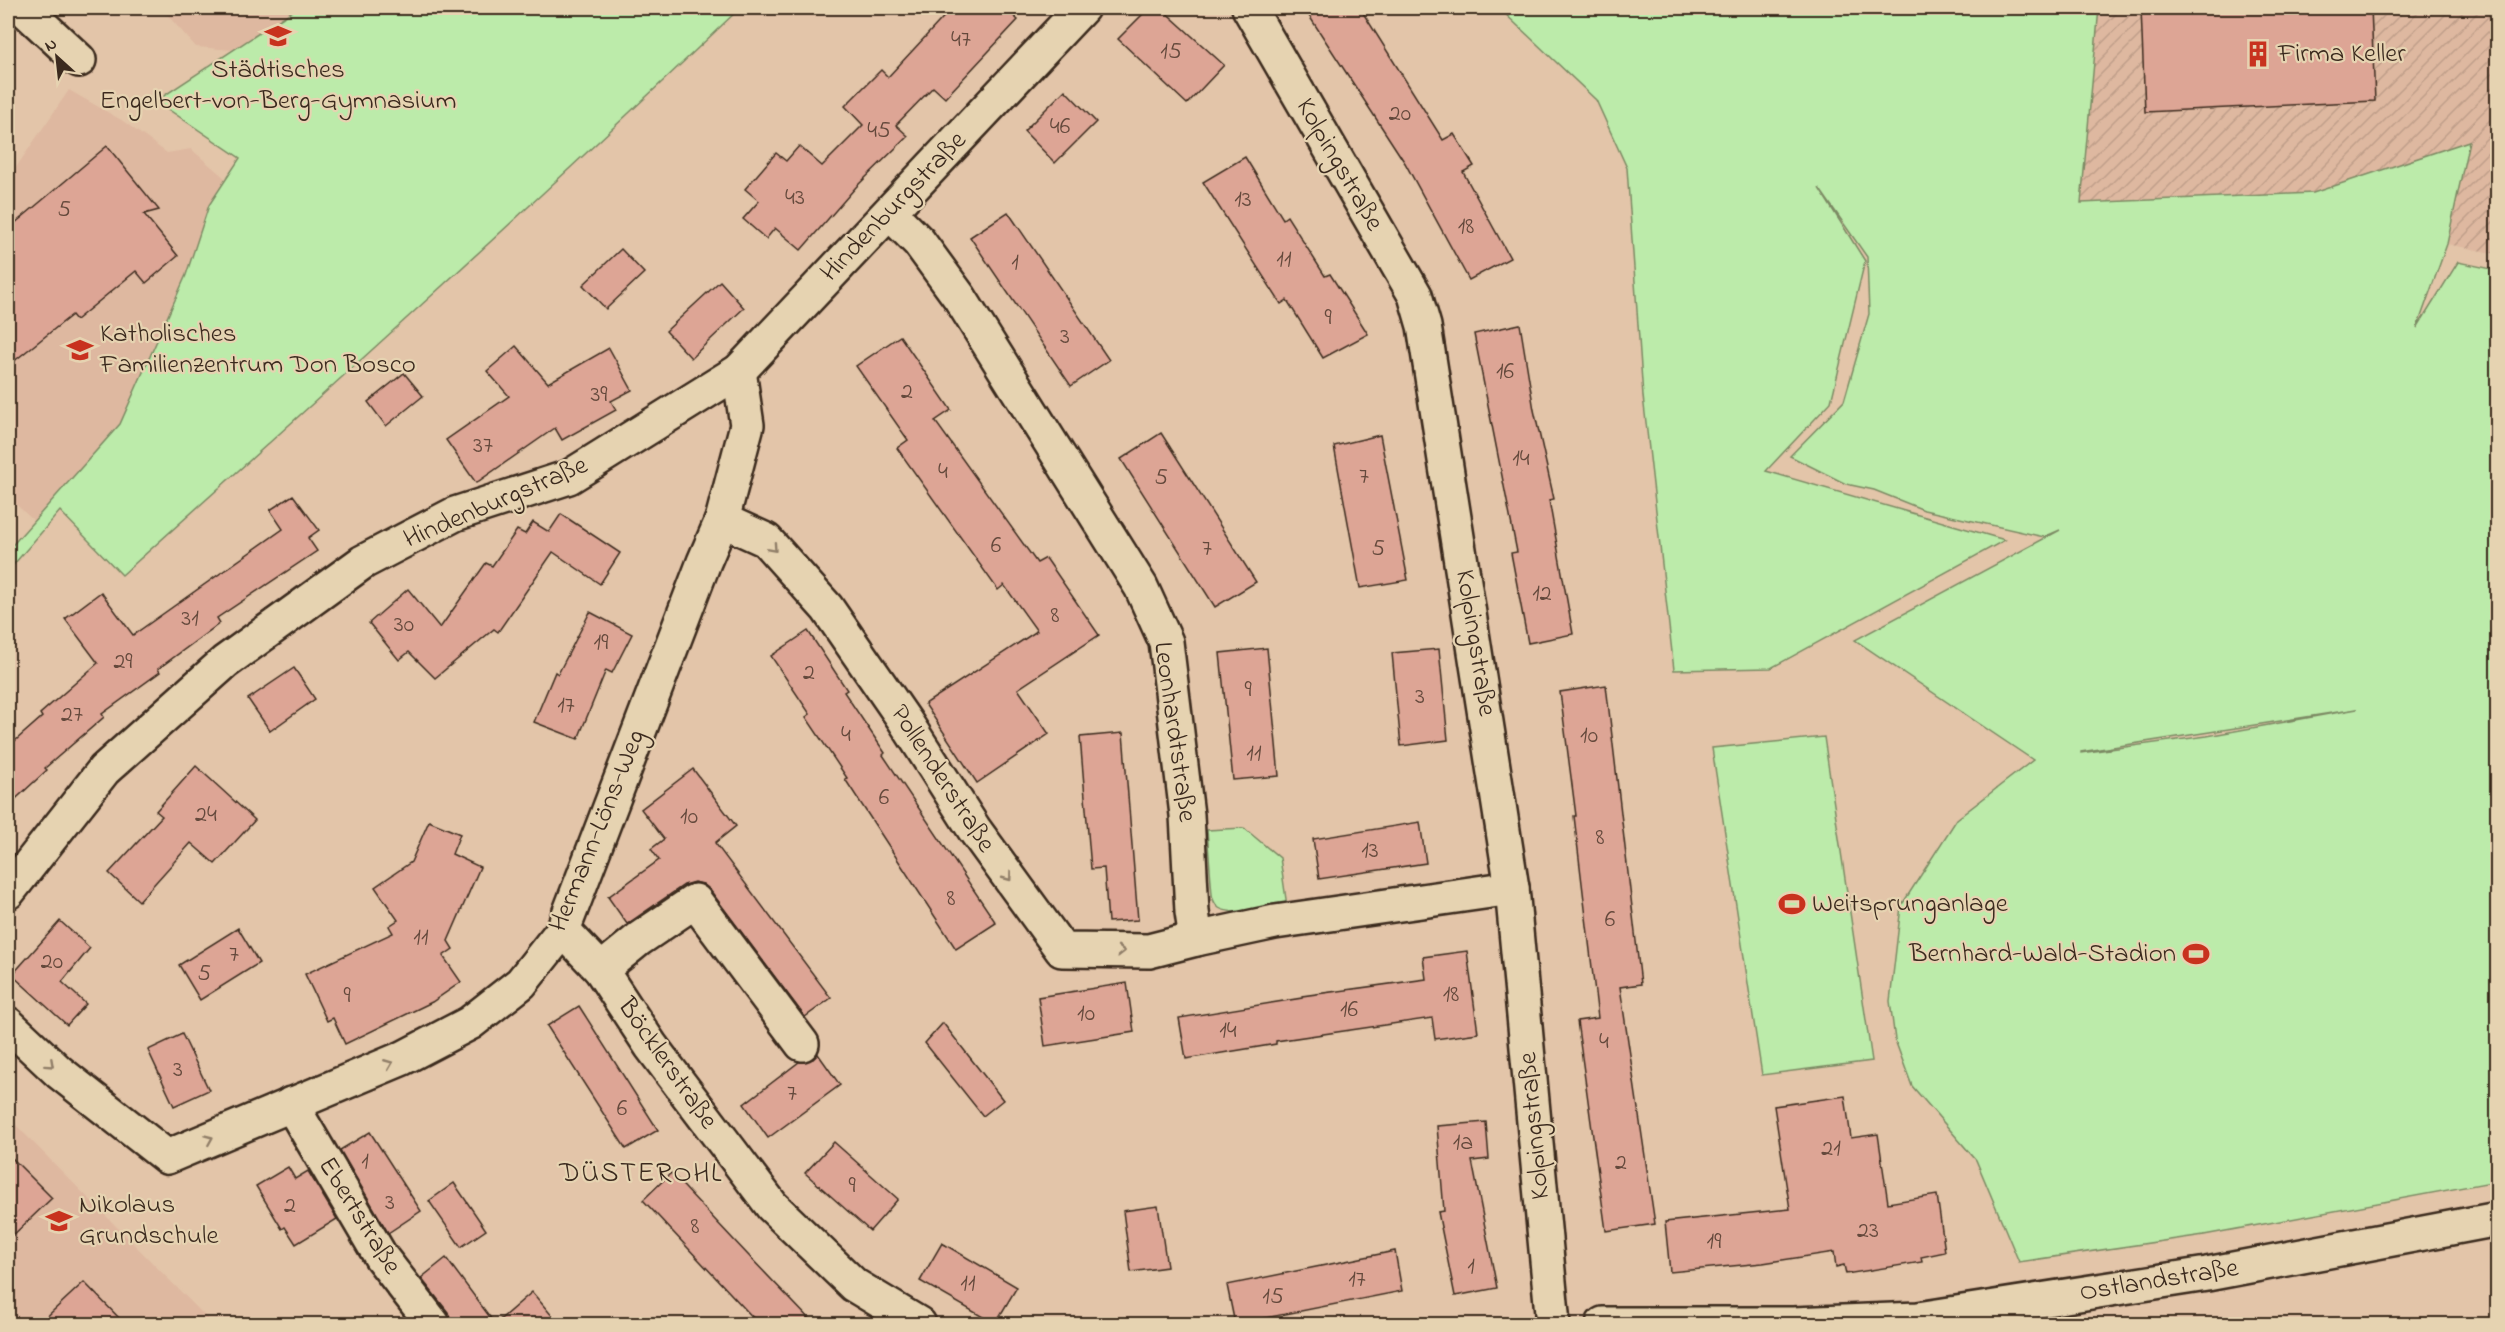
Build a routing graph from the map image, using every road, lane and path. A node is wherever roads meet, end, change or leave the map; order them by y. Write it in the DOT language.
graph roads {
  1 [pos="23,8"];
  2 [pos="1082,8"];
  3 [pos="1249,8"];
  4 [pos="79,60"];
  5 [pos="890,213"];
  6 [pos="739,371"];
  7 [pos="722,520"];
  8 [pos="1512,888"];
  9 [pos="8,892"];
  10 [pos="563,930"];
  11 [pos="1196,939"];
  12 [pos="601,970"];
  13 [pos="8,1024"];
  14 [pos="802,1044"];
  15 [pos="291,1104"];
  16 [pos="2498,1219"];
  17 [pos="1918,1322"];
  18 [pos="433,1324"];
  19 [pos="919,1324"];
  20 [pos="1553,1324"];
  21 [pos="1603,1324"];
  1 -- 4 [label="street"];
  2 -- 5 [label="street, Hindenburgstraße"];
  3 -- 8 [label="street, Kolpingstraße"];
  5 -- 6 [label="street, Hindenburgstraße"];
  5 -- 11 [label="street, Leonhardtstraße"];
  6 -- 7 [label="street, Hermann-Löns-Weg"];
  6 -- 9 [label="street, Hindenburgstraße"];
  7 -- 10 [label="street, Hermann-Löns-Weg"];
  7 -- 11 [label="street, Pollenderstraße, one-way"];
  8 -- 11 [label="street"];
  8 -- 20 [label="street, Kolpingstraße"];
  10 -- 12 [label="street, Böcklerstraße"];
  15 -- 10 [label="street, Hermann-Löns-Weg, one-way"];
  12 -- 14 [label="street, Böcklerstraße"];
  12 -- 19 [label="street, Böcklerstraße"];
  13 -- 15 [label="street, Hermann-Löns-Weg, one-way"];
  15 -- 18 [label="street, Ebertstraße"];
  16 -- 17 [label="street, Ostlandstraße"];
  17 -- 21 [label="street, Ostlandstraße"];
}
